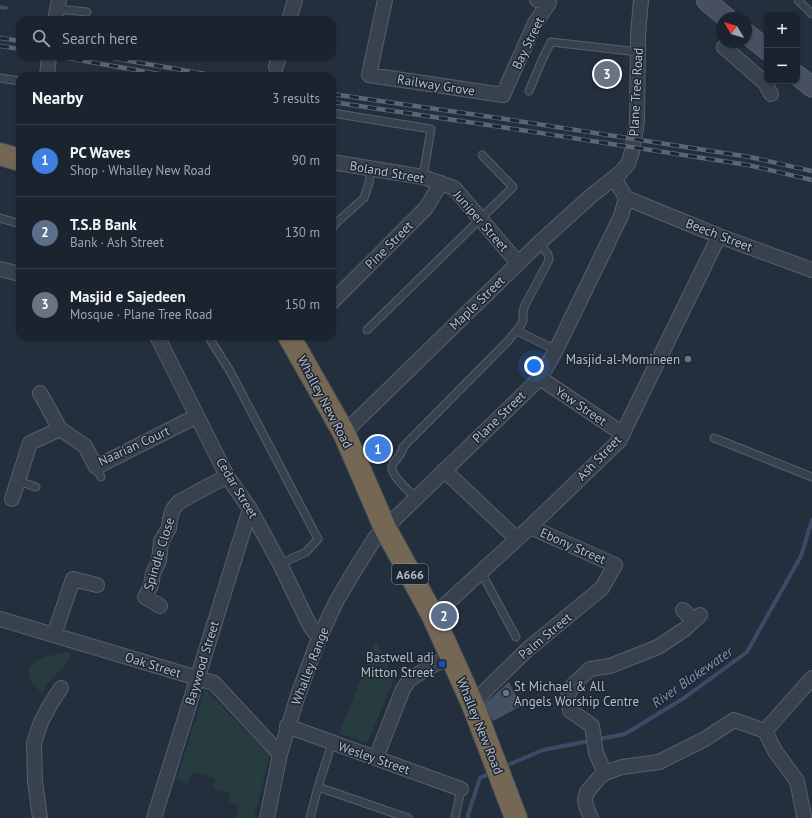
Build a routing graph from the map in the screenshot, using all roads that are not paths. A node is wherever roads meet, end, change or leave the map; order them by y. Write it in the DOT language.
graph roads {
  1 [pos="295,0"];
  2 [pos="385,0"];
  3 [pos="641,0"];
  4 [pos="706,0"];
  5 [pos="798,0"];
  6 [pos="546,1"];
  7 [pos="57,10"];
  8 [pos="87,12"];
  9 [pos="720,12"];
  10 [pos="812,14"];
  11 [pos="290,16"];
  12 [pos="752,38"];
  13 [pos="725,48"];
  14 [pos="765,48"];
  15 [pos="638,52"];
  16 [pos="49,60"];
  17 [pos="47,72"];
  18 [pos="800,77"];
  19 [pos="0,78"];
  20 [pos="16,80"];
  21 [pos="812,87"];
  22 [pos="529,91"];
  23 [pos="771,94"];
  24 [pos="503,95"];
  25 [pos="336,114"];
  26 [pos="0,154"];
  27 [pos="482,155"];
  28 [pos="16,159"];
  29 [pos="336,163"];
  30 [pos="371,169"];
  31 [pos="423,177"];
  32 [pos="614,178"];
  33 [pos="441,183"];
  34 [pos="626,198"];
  35 [pos="0,218"];
  36 [pos="480,219"];
  37 [pos="336,222"];
  38 [pos="16,223"];
  39 [pos="719,236"];
  40 [pos="539,242"];
  41 [pos="518,263"];
  42 [pos="0,269"];
  43 [pos="812,270"];
  44 [pos="16,273"];
  45 [pos="336,296"];
  46 [pos="367,330"];
  47 [pos="517,331"];
  48 [pos="159,340"];
  49 [pos="211,340"];
  50 [pos="294,340"];
  51 [pos="556,350"];
  52 [pos="540,378"];
  53 [pos="40,393"];
  54 [pos="197,416"];
  55 [pos="60,429"];
  56 [pos="344,432"];
  57 [pos="623,434"];
  58 [pos="714,438"];
  59 [pos="444,470"];
  60 [pos="227,476"];
  61 [pos="812,477"];
  62 [pos="18,481"];
  63 [pos="36,487"];
  64 [pos="416,498"];
  65 [pos="12,499"];
  66 [pos="250,508"];
  67 [pos="530,527"];
  68 [pos="385,528"];
  69 [pos="517,539"];
  70 [pos="280,564"];
  71 [pos="615,565"];
  72 [pos="481,572"];
  73 [pos="97,585"];
  74 [pos="160,606"];
  75 [pos="683,610"];
  76 [pos="433,616"];
  77 [pos="0,619"];
  78 [pos="54,635"];
  79 [pos="516,637"];
  80 [pos="319,638"];
  81 [pos="451,657"];
  82 [pos="197,678"];
  83 [pos="812,678"];
  84 [pos="61,688"];
  85 [pos="472,706"];
  86 [pos="287,726"];
  87 [pos="765,731"];
  88 [pos="332,743"];
  89 [pos="280,754"];
  90 [pos="376,758"];
  91 [pos="605,773"];
  92 [pos="318,787"];
  93 [pos="461,789"];
  94 [pos="40,818"];
  95 [pos="154,818"];
  96 [pos="267,818"];
  97 [pos="310,818"];
  98 [pos="408,818"];
  99 [pos="455,818"];
  100 [pos="516,818"];
  101 [pos="591,818"];
  102 [pos="804,818"];
  1 -- 11 [label="street"];
  2 -- 24 [label="street, Railway Grove"];
  3 -- 15 [label="street, Plane Tree Road"];
  4 -- 9 [label="street"];
  5 -- 10 [label="lane"];
  6 -- 24 [label="street, Bay Street"];
  7 -- 8 [label="lane"];
  12 -- 14 [label="street"];
  13 -- 23 [label="street"];
  15 -- 22 [label="lane"];
  15 -- 32 [label="street, Plane Tree Road"];
  16 -- 17 [label="street"];
  18 -- 21 [label="street"];
  19 -- 20 [label="lane"];
  25 -- 31 [label="lane"];
  26 -- 28 [label="highway"];
  27 -- 36 [label="lane"];
  29 -- 30 [label="street, Boland Street"];
  30 -- 31 [label="street, Boland Street"];
  30 -- 37 [label="lane"];
  31 -- 33 [label="street, Boland Street"];
  32 -- 34 [label="street"];
  32 -- 40 [label="street, Maple Street"];
  33 -- 36 [label="street, Juniper Street"];
  33 -- 45 [label="street, Pine Street"];
  34 -- 39 [label="street, Beech Street"];
  34 -- 51 [label="street, Plane Street"];
  35 -- 38 [label="lane"];
  36 -- 41 [label="street, Juniper Street"];
  36 -- 46 [label="lane"];
  39 -- 43 [label="street, Beech Street"];
  39 -- 57 [label="street, Ash Street"];
  40 -- 41 [label="street, Maple Street"];
  40 -- 47 [label="lane"];
  41 -- 56 [label="street, Maple Street"];
  42 -- 44 [label="street"];
  47 -- 51 [label="lane"];
  47 -- 64 [label="lane"];
  48 -- 54 [label="street, Cedar Street"];
  49 -- 70 [label="lane"];
  50 -- 56 [label="highway, Whalley New Road / A666"];
  51 -- 52 [label="street, Plane Street"];
  52 -- 57 [label="street, Yew Street"];
  52 -- 59 [label="street, Plane Street"];
  53 -- 55 [label="street, Naarian Court"];
  54 -- 55 [label="street, Naarian Court"];
  54 -- 60 [label="street, Cedar Street"];
  55 -- 62 [label="street"];
  56 -- 68 [label="highway, Whalley New Road / A666"];
  57 -- 67 [label="street, Ash Street"];
  58 -- 61 [label="lane"];
  59 -- 64 [label="street, Plane Street"];
  59 -- 69 [label="street"];
  60 -- 66 [label="street, Cedar Street"];
  60 -- 74 [label="street, Spindle Close"];
  62 -- 63 [label="lane"];
  62 -- 65 [label="street"];
  64 -- 68 [label="street, Plane Street"];
  66 -- 70 [label="street, Cedar Street"];
  66 -- 82 [label="street, Baywood Street"];
  67 -- 69 [label="street, Ash Street"];
  67 -- 71 [label="street, Ebony Street"];
  68 -- 76 [label="highway, Whalley New Road / A666"];
  68 -- 80 [label="street, Whalley Range"];
  69 -- 72 [label="street, Ash Street"];
  70 -- 80 [label="street, Cedar Street"];
  71 -- 85 [label="street, Palm Street"];
  72 -- 76 [label="street, Ash Street"];
  72 -- 79 [label="lane"];
  73 -- 78 [label="street"];
  75 -- 91 [label="street"];
  76 -- 81 [label="highway, Whalley New Road / A666"];
  77 -- 78 [label="street, Oak Street"];
  78 -- 82 [label="street, Oak Street"];
  80 -- 86 [label="street, Whalley Range"];
  81 -- 85 [label="highway, Whalley New Road / A666"];
  81 -- 90 [label="street"];
  82 -- 89 [label="street, Oak Street"];
  82 -- 95 [label="street, Baywood Street"];
  83 -- 87 [label="street"];
  84 -- 94 [label="street"];
  85 -- 100 [label="highway, Whalley New Road / A666"];
  86 -- 88 [label="street, Wesley Street"];
  86 -- 89 [label="street, Whalley Range"];
  87 -- 91 [label="street"];
  87 -- 102 [label="street"];
  88 -- 90 [label="street, Wesley Street"];
  88 -- 92 [label="lane"];
  89 -- 96 [label="street, Whalley Range"];
  90 -- 93 [label="street, Wesley Street"];
  91 -- 101 [label="street"];
  92 -- 97 [label="lane"];
  92 -- 98 [label="lane"];
  93 -- 99 [label="lane"];
}
